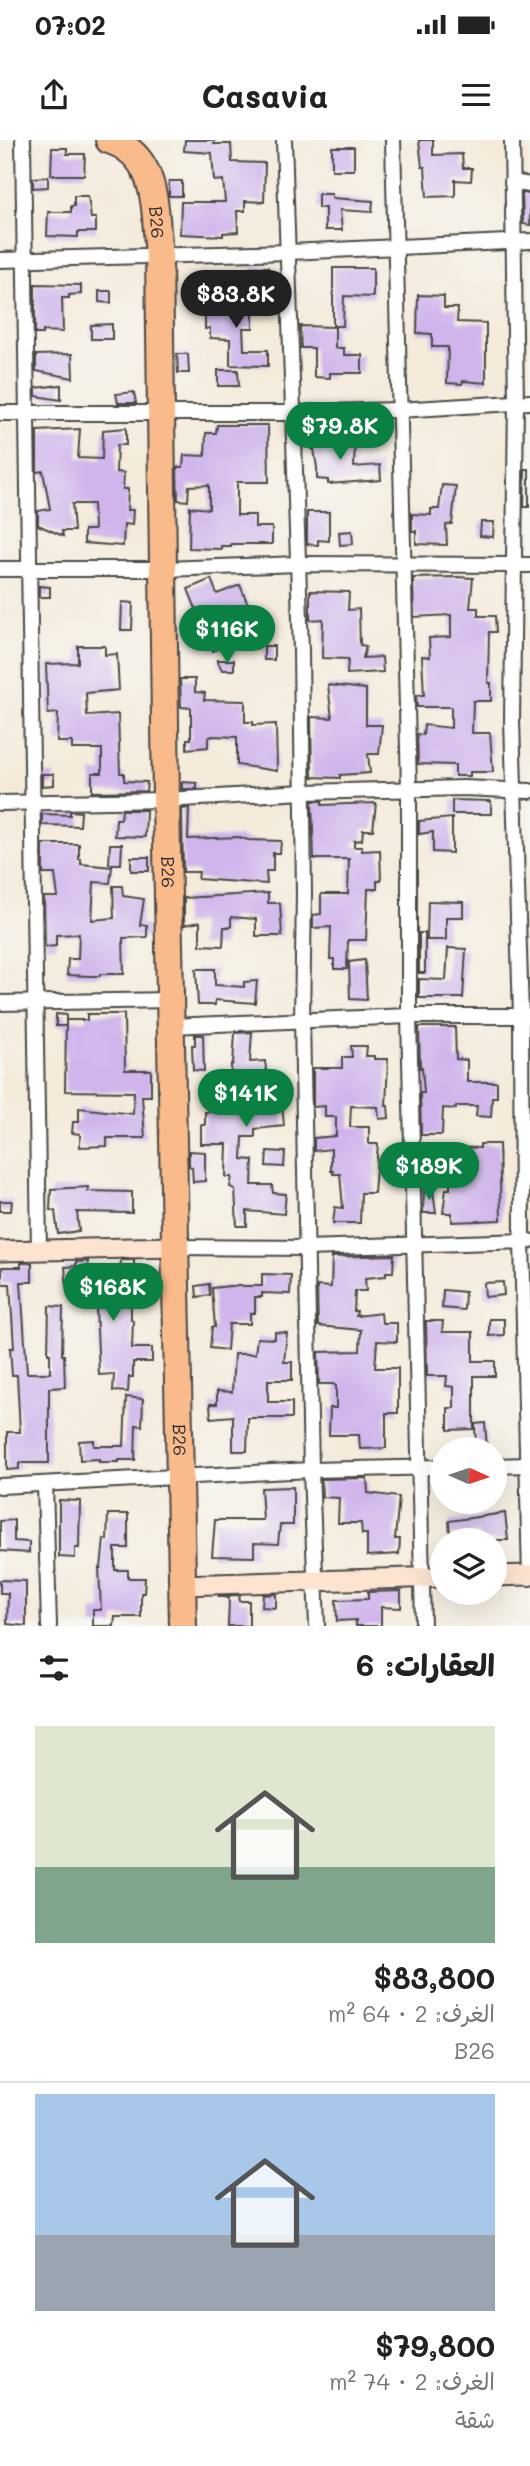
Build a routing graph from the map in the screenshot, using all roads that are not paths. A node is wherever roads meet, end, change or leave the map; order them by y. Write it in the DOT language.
graph roads {
  1 [pos="23,140"];
  2 [pos="109,140"];
  3 [pos="284,140"];
  4 [pos="393,140"];
  5 [pos="512,140"];
  6 [pos="512,182"];
  7 [pos="530,185"];
  8 [pos="530,241"];
  9 [pos="512,242"];
  10 [pos="394,248"];
  11 [pos="289,252"];
  12 [pos="159,255"];
  13 [pos="0,260"];
  14 [pos="25,260"];
  15 [pos="523,402"];
  16 [pos="398,410"];
  17 [pos="26,412"];
  18 [pos="0,413"];
  19 [pos="163,413"];
  20 [pos="294,413"];
  21 [pos="298,564"];
  22 [pos="403,564"];
  23 [pos="513,565"];
  24 [pos="530,565"];
  25 [pos="0,569"];
  26 [pos="29,569"];
  27 [pos="165,569"];
  28 [pos="409,789"];
  29 [pos="513,791"];
  30 [pos="530,791"];
  31 [pos="304,792"];
  32 [pos="166,800"];
  33 [pos="0,803"];
  34 [pos="32,803"];
  35 [pos="0,1003"];
  36 [pos="36,1003"];
  37 [pos="171,1013"];
  38 [pos="409,1016"];
  39 [pos="526,1016"];
  40 [pos="302,1020"];
  41 [pos="526,1241"];
  42 [pos="416,1245"];
  43 [pos="174,1247"];
  44 [pos="306,1248"];
  45 [pos="0,1251"];
  46 [pos="39,1251"];
  47 [pos="529,1465"];
  48 [pos="508,1466"];
  49 [pos="420,1468"];
  50 [pos="430,1468"];
  51 [pos="310,1470"];
  52 [pos="180,1476"];
  53 [pos="45,1484"];
  54 [pos="0,1486"];
  55 [pos="430,1552"];
  56 [pos="507,1576"];
  57 [pos="530,1576"];
  58 [pos="430,1577"];
  59 [pos="316,1579"];
  60 [pos="181,1585"];
  61 [pos="430,1593"];
  62 [pos="49,1626"];
  63 [pos="183,1626"];
  64 [pos="317,1626"];
  65 [pos="424,1626"];
  1 -- 14 [label="street"];
  2 -- 12 [label="highway, B26"];
  3 -- 11 [label="street"];
  4 -- 10 [label="street"];
  5 -- 6 [label="street"];
  6 -- 7 [label="street"];
  6 -- 9 [label="street"];
  8 -- 9 [label="street"];
  9 -- 10 [label="street"];
  9 -- 15 [label="street"];
  10 -- 11 [label="street"];
  10 -- 16 [label="street"];
  11 -- 12 [label="street"];
  11 -- 20 [label="street"];
  12 -- 14 [label="street"];
  12 -- 19 [label="highway, B26"];
  13 -- 14 [label="street"];
  14 -- 17 [label="street"];
  15 -- 16 [label="street"];
  15 -- 23 [label="street"];
  16 -- 20 [label="street"];
  16 -- 22 [label="street"];
  17 -- 18 [label="street"];
  17 -- 19 [label="street"];
  17 -- 26 [label="street"];
  19 -- 20 [label="street"];
  19 -- 27 [label="highway, B26"];
  20 -- 21 [label="street"];
  21 -- 22 [label="street"];
  21 -- 27 [label="street"];
  21 -- 31 [label="street"];
  22 -- 23 [label="street"];
  22 -- 28 [label="street"];
  23 -- 24 [label="street"];
  23 -- 29 [label="street"];
  25 -- 26 [label="street"];
  26 -- 27 [label="street"];
  26 -- 34 [label="street"];
  27 -- 32 [label="highway, B26"];
  28 -- 29 [label="street"];
  28 -- 31 [label="street"];
  28 -- 38 [label="street"];
  29 -- 30 [label="street"];
  29 -- 39 [label="street"];
  31 -- 32 [label="street"];
  31 -- 40 [label="street"];
  32 -- 34 [label="street"];
  32 -- 37 [label="highway, B26"];
  33 -- 34 [label="street"];
  34 -- 36 [label="street"];
  35 -- 36 [label="street"];
  36 -- 37 [label="street"];
  36 -- 46 [label="street"];
  37 -- 40 [label="street"];
  37 -- 43 [label="highway, B26"];
  38 -- 39 [label="street"];
  38 -- 40 [label="street"];
  38 -- 42 [label="street"];
  39 -- 41 [label="street"];
  40 -- 44 [label="street"];
  41 -- 42 [label="street"];
  41 -- 47 [label="street"];
  42 -- 44 [label="street"];
  42 -- 49 [label="street"];
  43 -- 44 [label="street"];
  43 -- 46 [label="street"];
  43 -- 52 [label="highway, B26"];
  44 -- 51 [label="street"];
  45 -- 46 [label="street"];
  47 -- 48 [label="street"];
  47 -- 57 [label="street"];
  49 -- 50 [label="street"];
  49 -- 51 [label="street"];
  49 -- 55 [label="street"];
  51 -- 52 [label="street"];
  51 -- 59 [label="street"];
  52 -- 53 [label="street"];
  52 -- 60 [label="highway, B26"];
  53 -- 54 [label="street"];
  53 -- 62 [label="street"];
  56 -- 57 [label="street"];
  58 -- 59 [label="street"];
  59 -- 60 [label="street"];
  59 -- 64 [label="street"];
  60 -- 63 [label="highway, B26"];
  61 -- 65 [label="street"];
}
